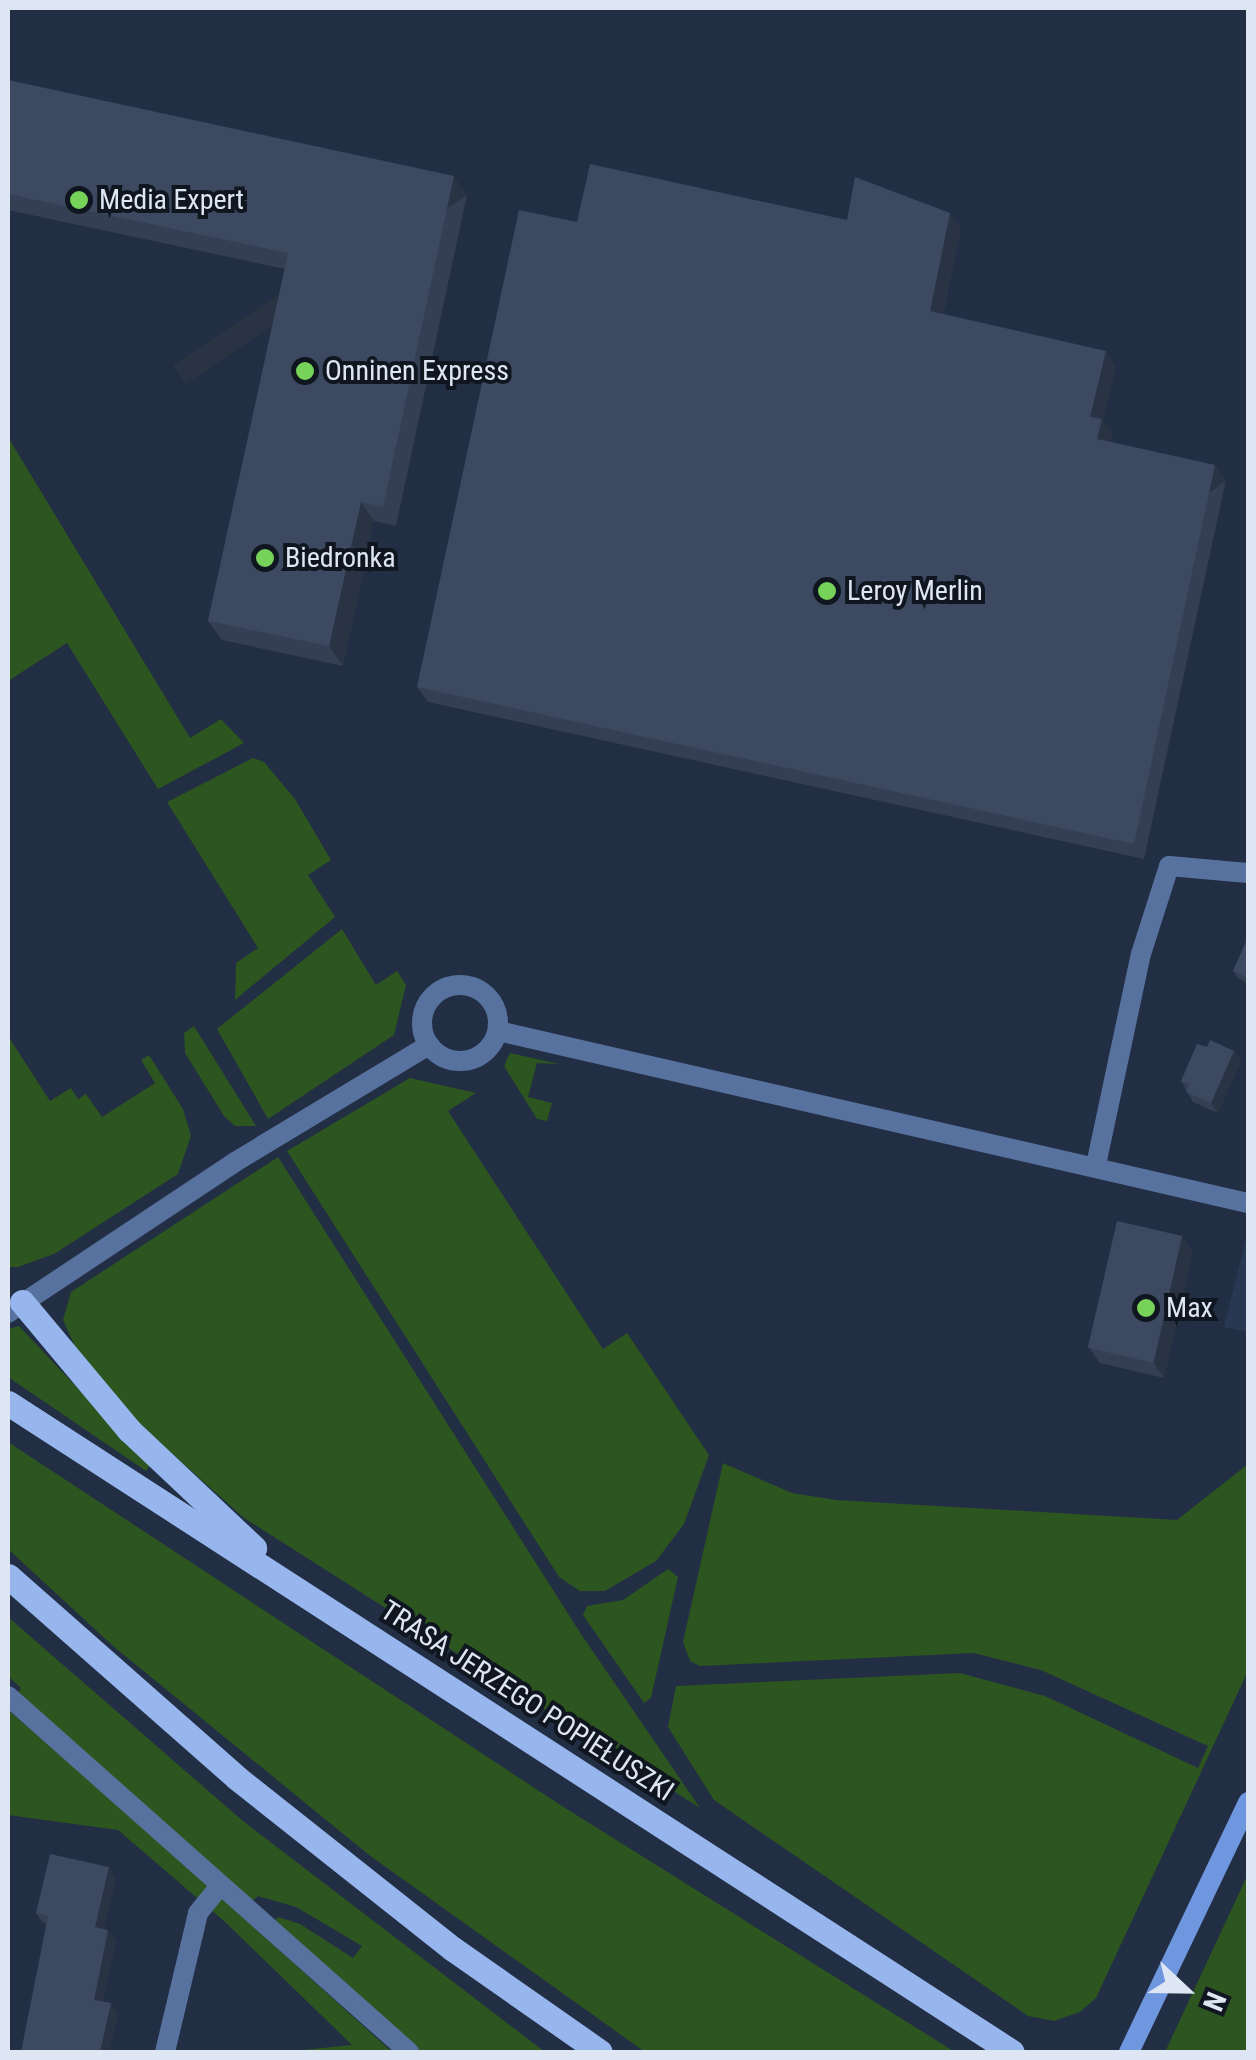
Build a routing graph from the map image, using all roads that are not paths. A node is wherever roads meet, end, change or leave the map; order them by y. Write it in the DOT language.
graph roads {
  1 [pos="1248,872"];
  2 [pos="498,1031"];
  3 [pos="428,1045"];
  4 [pos="1096,1165"];
  5 [pos="1248,1203"];
  6 [pos="12,1303"];
  7 [pos="8,1403"];
  8 [pos="8,1576"];
  9 [pos="298,1589"];
  10 [pos="8,1696"];
  11 [pos="1248,1802"];
  12 [pos="220,1886"];
  13 [pos="166,2052"];
  14 [pos="409,2052"];
  15 [pos="600,2052"];
  16 [pos="1012,2052"];
  17 [pos="1129,2052"];
  1 -- 4 [label="street"];
  2 -- 3 [label="street"];
  2 -- 3 [label="street"];
  2 -- 4 [label="street"];
  3 -- 6 [label="street"];
  4 -- 5 [label="street"];
  6 -- 9 [label="main road"];
  7 -- 9 [label="main road, TRASA JERZEGO POPIEŁUSZKI"];
  8 -- 15 [label="main road"];
  9 -- 16 [label="main road, TRASA JERZEGO POPIEŁUSZKI"];
  10 -- 12 [label="street"];
  11 -- 17 [label="main road"];
  12 -- 13 [label="street"];
  12 -- 14 [label="street"];
}
